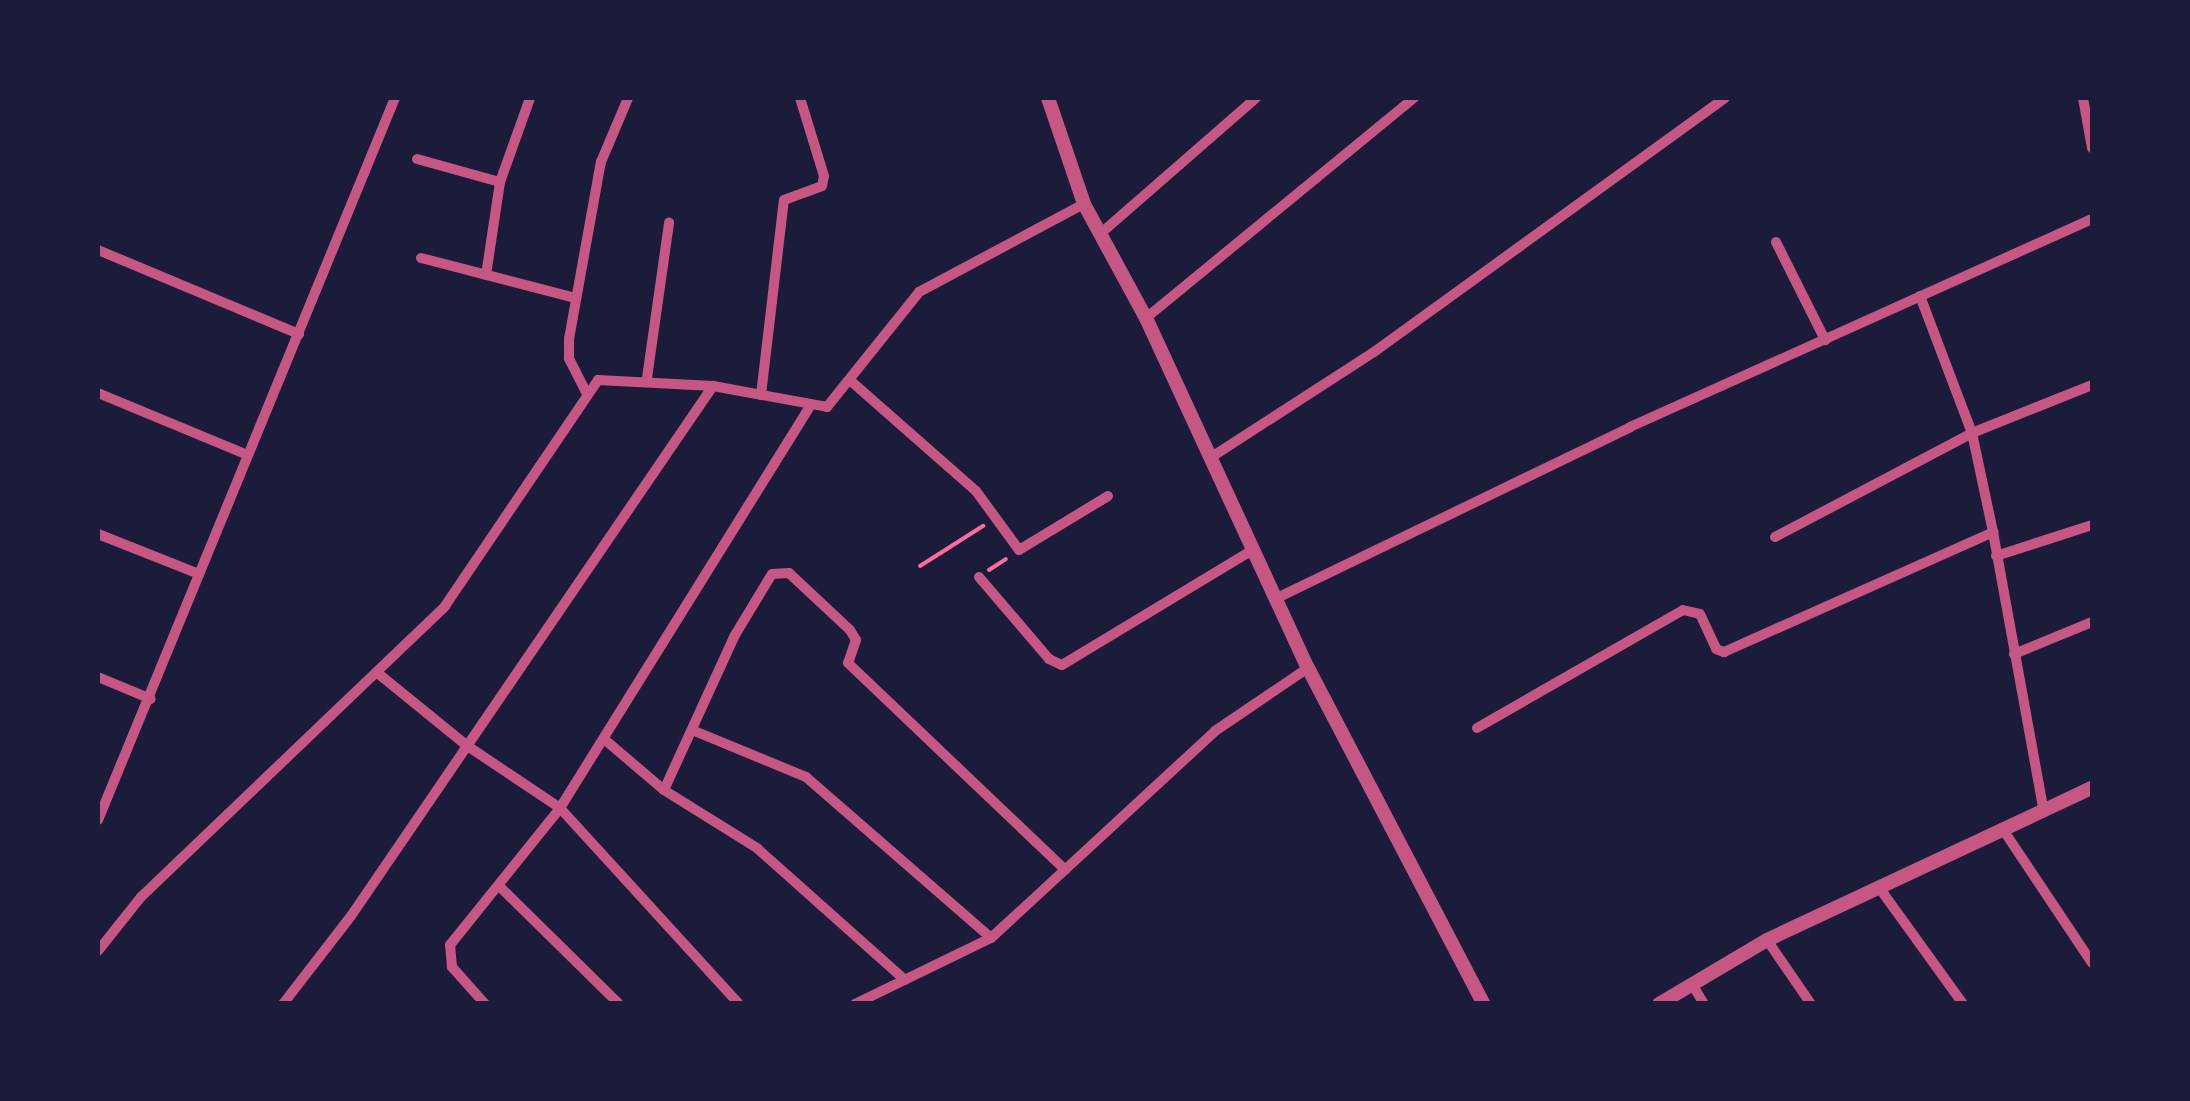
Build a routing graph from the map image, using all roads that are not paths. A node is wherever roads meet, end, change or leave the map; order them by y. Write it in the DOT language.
graph roads {
  1 [pos="395,98"];
  2 [pos="530,98"];
  3 [pos="628,98"];
  4 [pos="800,98"];
  5 [pos="1048,98"];
  6 [pos="1256,98"];
  7 [pos="1414,98"];
  8 [pos="1724,98"];
  9 [pos="2083,98"];
  10 [pos="2092,148"];
  11 [pos="418,159"];
  12 [pos="500,182"];
  13 [pos="1084,204"];
  14 [pos="2092,219"];
  15 [pos="670,223"];
  16 [pos="1100,234"];
  17 [pos="1776,242"];
  18 [pos="98,250"];
  19 [pos="421,258"];
  20 [pos="486,276"];
  21 [pos="1920,296"];
  22 [pos="576,298"];
  23 [pos="1146,318"];
  24 [pos="299,334"];
  25 [pos="1825,340"];
  26 [pos="648,378"];
  27 [pos="852,382"];
  28 [pos="2092,384"];
  29 [pos="713,386"];
  30 [pos="586,392"];
  31 [pos="98,394"];
  32 [pos="760,396"];
  33 [pos="810,406"];
  34 [pos="1972,432"];
  35 [pos="248,456"];
  36 [pos="1210,458"];
  37 [pos="1108,496"];
  38 [pos="2092,525"];
  39 [pos="1993,532"];
  40 [pos="98,534"];
  41 [pos="1775,538"];
  42 [pos="1254,549"];
  43 [pos="1996,556"];
  44 [pos="199,574"];
  45 [pos="979,577"];
  46 [pos="1276,598"];
  47 [pos="2092,622"];
  48 [pos="2014,654"];
  49 [pos="1308,668"];
  50 [pos="380,674"];
  51 [pos="98,677"];
  52 [pos="151,699"];
  53 [pos="1477,728"];
  54 [pos="692,730"];
  55 [pos="604,739"];
  56 [pos="466,746"];
  57 [pos="2092,788"];
  58 [pos="664,790"];
  59 [pos="560,808"];
  60 [pos="2044,812"];
  61 [pos="98,820"];
  62 [pos="2002,828"];
  63 [pos="1066,870"];
  64 [pos="499,886"];
  65 [pos="1878,886"];
  66 [pos="991,938"];
  67 [pos="1767,940"];
  68 [pos="98,952"];
  69 [pos="2092,963"];
  70 [pos="905,980"];
  71 [pos="1692,984"];
  72 [pos="283,1004"];
  73 [pos="485,1004"];
  74 [pos="618,1004"];
  75 [pos="738,1004"];
  76 [pos="855,1004"];
  77 [pos="1484,1004"];
  78 [pos="1659,1004"];
  79 [pos="1704,1004"];
  80 [pos="1812,1004"];
  81 [pos="1963,1004"];
  1 -- 24 [label="street"];
  2 -- 12 [label="street"];
  3 -- 22 [label="street"];
  4 -- 32 [label="street"];
  5 -- 13 [label="street"];
  6 -- 16 [label="street"];
  7 -- 23 [label="street"];
  8 -- 36 [label="street"];
  9 -- 10 [label="street"];
  11 -- 12 [label="street"];
  12 -- 20 [label="street"];
  13 -- 16 [label="street"];
  13 -- 27 [label="street"];
  14 -- 21 [label="street"];
  15 -- 26 [label="street"];
  16 -- 23 [label="street"];
  17 -- 25 [label="street"];
  18 -- 24 [label="street"];
  19 -- 20 [label="street"];
  20 -- 22 [label="street"];
  21 -- 25 [label="street"];
  21 -- 34 [label="street"];
  22 -- 30 [label="street"];
  23 -- 36 [label="street"];
  24 -- 35 [label="street"];
  25 -- 46 [label="street"];
  26 -- 29 [label="street"];
  26 -- 30 [label="street"];
  27 -- 33 [label="street"];
  27 -- 37 [label="street"];
  28 -- 34 [label="street"];
  29 -- 32 [label="street"];
  29 -- 56 [label="street"];
  30 -- 50 [label="street"];
  31 -- 35 [label="street"];
  32 -- 33 [label="street"];
  33 -- 55 [label="street"];
  34 -- 39 [label="street"];
  34 -- 41 [label="street"];
  35 -- 44 [label="street"];
  36 -- 42 [label="street"];
  38 -- 43 [label="street"];
  39 -- 43 [label="street"];
  39 -- 53 [label="street"];
  40 -- 44 [label="street"];
  42 -- 45 [label="street"];
  42 -- 46 [label="street"];
  43 -- 48 [label="street"];
  44 -- 52 [label="street"];
  46 -- 49 [label="street"];
  47 -- 48 [label="street"];
  48 -- 60 [label="street"];
  49 -- 63 [label="street"];
  49 -- 77 [label="street"];
  50 -- 56 [label="street"];
  50 -- 68 [label="street"];
  51 -- 52 [label="street"];
  52 -- 61 [label="street"];
  54 -- 58 [label="street"];
  54 -- 63 [label="street"];
  54 -- 66 [label="street"];
  55 -- 58 [label="street"];
  55 -- 59 [label="street"];
  56 -- 59 [label="street"];
  56 -- 72 [label="street"];
  57 -- 60 [label="street"];
  58 -- 70 [label="street"];
  59 -- 64 [label="street"];
  59 -- 75 [label="street"];
  60 -- 62 [label="street"];
  62 -- 65 [label="street"];
  62 -- 69 [label="street"];
  63 -- 66 [label="street"];
  64 -- 73 [label="street"];
  64 -- 74 [label="street"];
  65 -- 67 [label="street"];
  65 -- 81 [label="street"];
  66 -- 70 [label="street"];
  67 -- 71 [label="street"];
  67 -- 80 [label="street"];
  70 -- 76 [label="street"];
  71 -- 78 [label="street"];
  71 -- 79 [label="street"];
}
